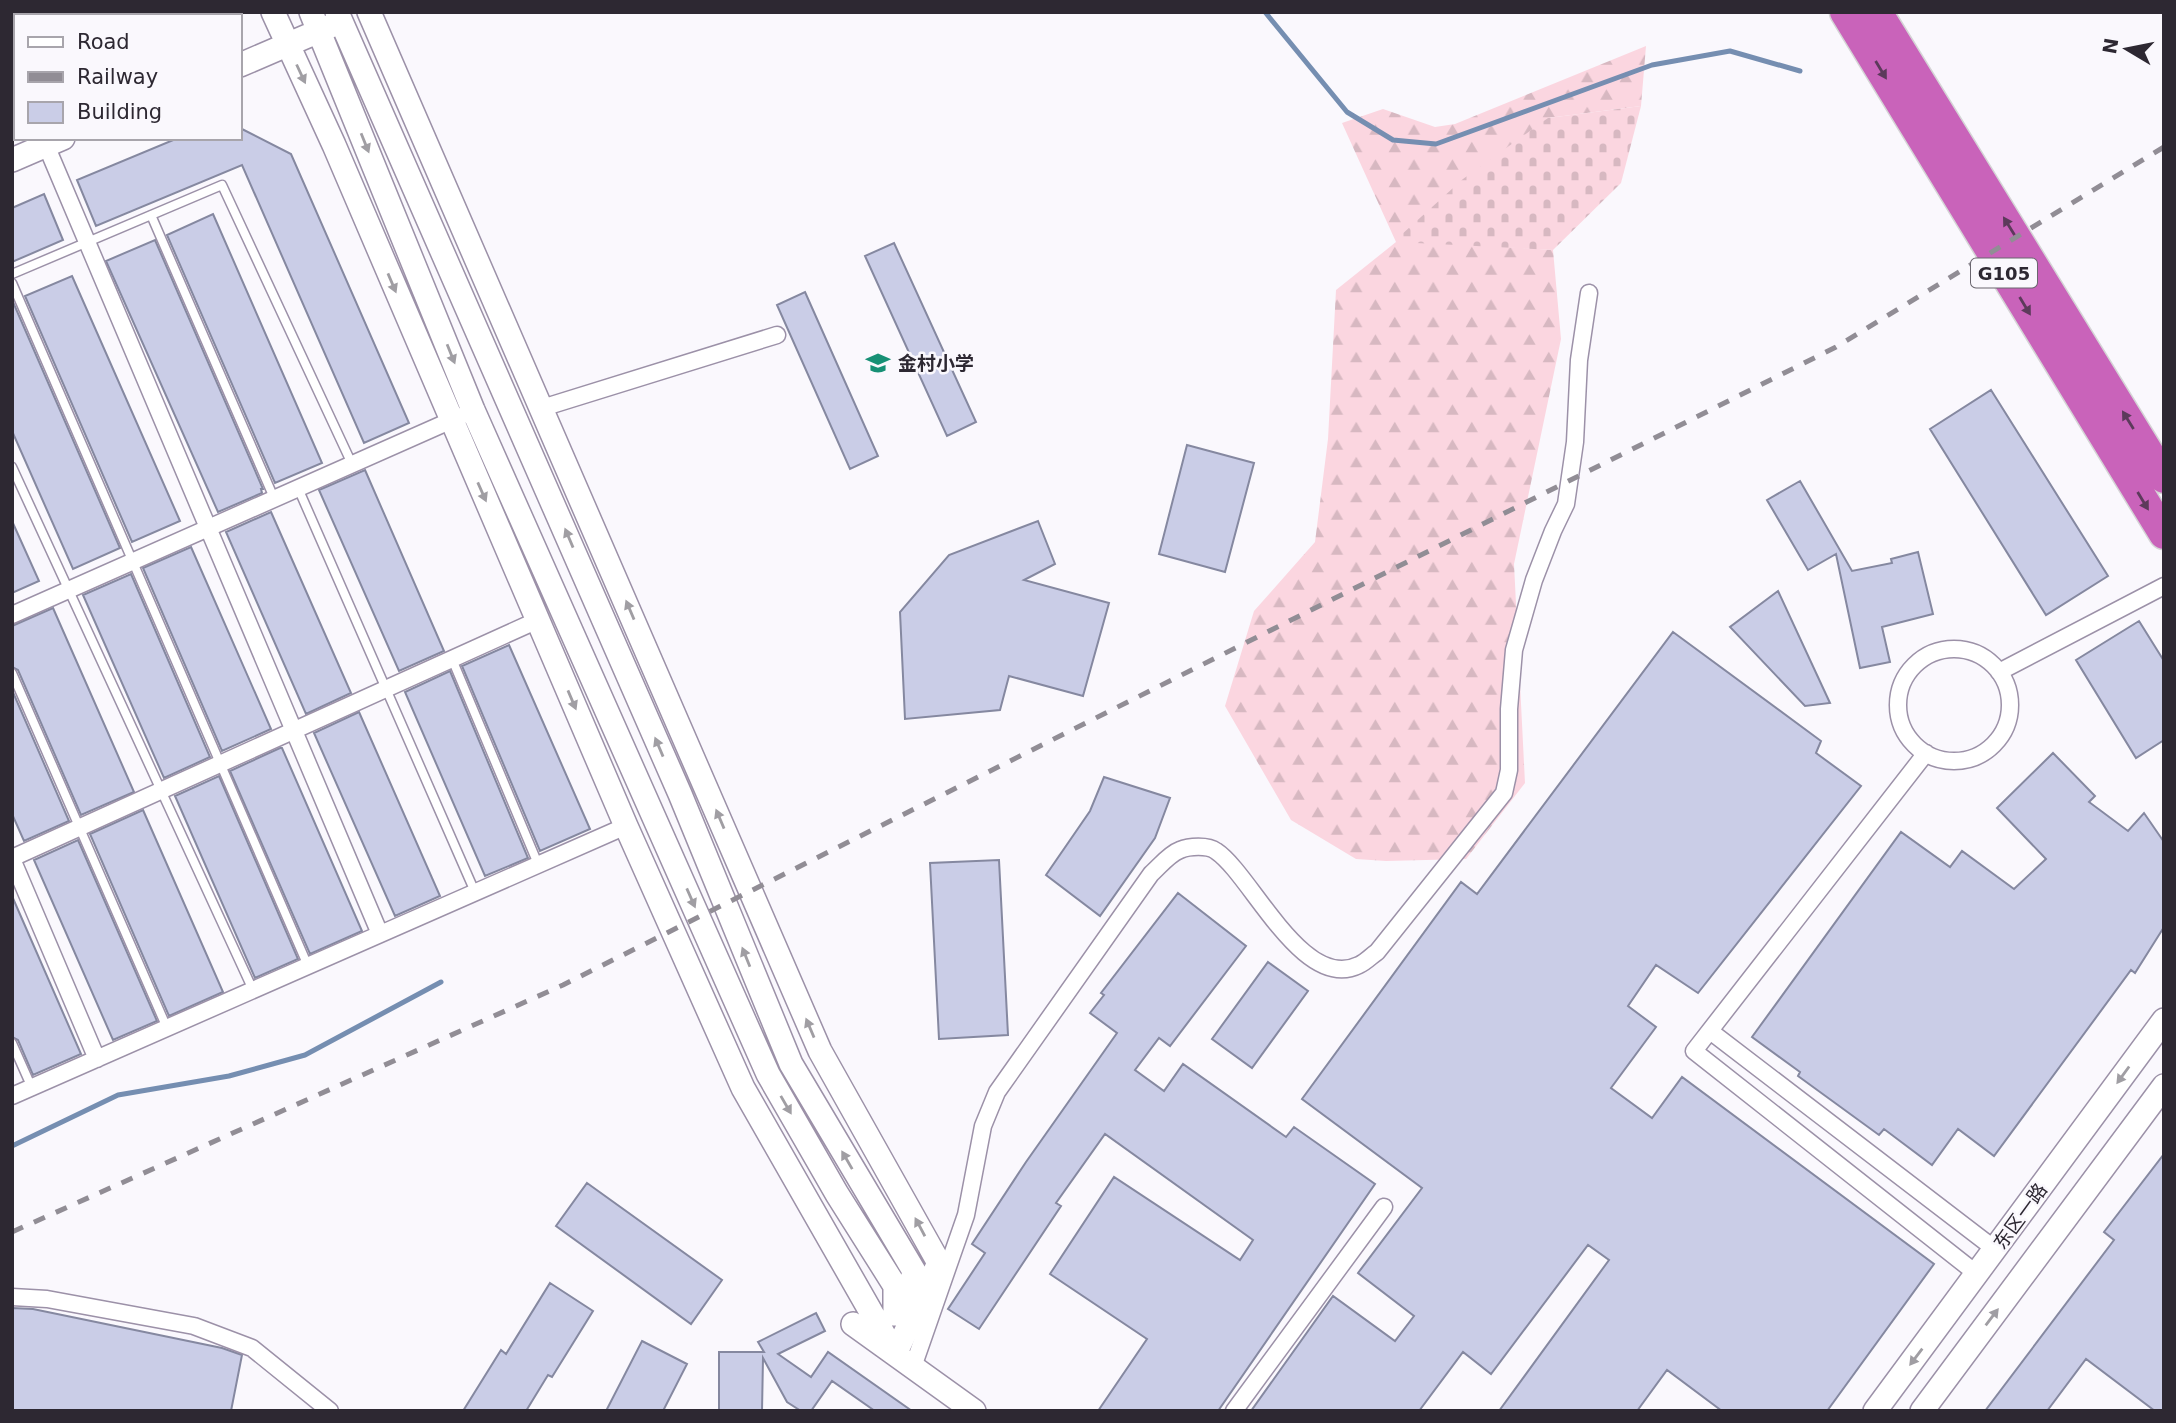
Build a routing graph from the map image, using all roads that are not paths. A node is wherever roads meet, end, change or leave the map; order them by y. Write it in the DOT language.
graph roads {
  1 [pos="273,12"];
  2 [pos="367,12"];
  3 [pos="1863,16"];
  4 [pos="340,17"];
  5 [pos="315,22"];
  6 [pos="288,45"];
  7 [pos="242,64"];
  8 [pos="55,142"];
  9 [pos="12,160"];
  10 [pos="151,215"];
  11 [pos="87,242"];
  12 [pos="12,274"];
  13 [pos="12,283"];
  14 [pos="1589,293"];
  15 [pos="777,335"];
  16 [pos="542,408"];
  17 [pos="473,410"];
  18 [pos="450,420"];
  19 [pos="352,464"];
  20 [pos="12,467"];
  21 [pos="2164,478"];
  22 [pos="298,488"];
  23 [pos="274,499"];
  24 [pos="208,528"];
  25 [pos="2164,534"];
  26 [pos="133,561"];
  27 [pos="2164,586"];
  28 [pos="69,590"];
  29 [pos="12,615"];
  30 [pos="538,620"];
  31 [pos="452,659"];
  32 [pos="1999,672"];
  33 [pos="12,673"];
  34 [pos="386,689"];
  35 [pos="294,731"];
  36 [pos="1926,753"];
  37 [pos="221,764"];
  38 [pos="161,790"];
  39 [pos="626,825"];
  40 [pos="79,828"];
  41 [pos="12,859"];
  42 [pos="538,864"];
  43 [pos="475,892"];
  44 [pos="380,934"];
  45 [pos="308,966"];
  46 [pos="253,990"];
  47 [pos="2164,1020"];
  48 [pos="167,1028"];
  49 [pos="1710,1031"];
  50 [pos="12,1043"];
  51 [pos="97,1059"];
  52 [pos="2164,1086"];
  53 [pos="32,1088"];
  54 [pos="12,1096"];
  55 [pos="1384,1207"];
  56 [pos="1996,1250"];
  57 [pos="1977,1274"];
  58 [pos="12,1297"];
  59 [pos="1942,1321"];
  60 [pos="853,1324"];
  61 [pos="1972,1343"];
  62 [pos="904,1361"];
  63 [pos="330,1411"];
  64 [pos="974,1411"];
  65 [pos="1234,1411"];
  66 [pos="1875,1411"];
  67 [pos="1922,1411"];
  1 -- 6 [label="main road"];
  2 -- 4 [label="main road"];
  2 -- 16 [label="main road"];
  21 -- 3 [label="highway, G105, one-way"];
  3 -- 25 [label="highway, G105, one-way"];
  4 -- 5 [label="main road"];
  62 -- 4 [label="main road, one-way"];
  5 -- 6 [label="main road"];
  5 -- 17 [label="main road, one-way"];
  6 -- 7 [label="main road"];
  6 -- 18 [label="main road, one-way"];
  8 -- 9 [label="main road"];
  8 -- 11 [label="street"];
  10 -- 11 [label="lane"];
  10 -- 19 [label="lane"];
  10 -- 23 [label="lane"];
  11 -- 12 [label="lane"];
  11 -- 24 [label="street"];
  13 -- 26 [label="lane"];
  14 -- 62 [label="street"];
  15 -- 16 [label="street"];
  62 -- 16 [label="main road, one-way"];
  17 -- 18 [label="street"];
  17 -- 62 [label="main road, one-way"];
  18 -- 19 [label="street"];
  18 -- 30 [label="main road, one-way"];
  19 -- 22 [label="street"];
  20 -- 28 [label="lane"];
  22 -- 23 [label="street"];
  22 -- 34 [label="lane"];
  23 -- 24 [label="street"];
  24 -- 26 [label="street"];
  24 -- 35 [label="street"];
  26 -- 28 [label="street"];
  26 -- 37 [label="lane"];
  27 -- 32 [label="street"];
  28 -- 29 [label="street"];
  28 -- 38 [label="lane"];
  30 -- 31 [label="street"];
  30 -- 39 [label="main road, one-way"];
  31 -- 34 [label="street"];
  31 -- 42 [label="lane"];
  32 -- 36 [label="street"];
  32 -- 36 [label="street"];
  33 -- 40 [label="lane"];
  34 -- 35 [label="street"];
  34 -- 43 [label="lane"];
  35 -- 37 [label="street"];
  35 -- 44 [label="street"];
  36 -- 49 [label="street"];
  37 -- 38 [label="street"];
  37 -- 45 [label="lane"];
  38 -- 40 [label="street"];
  38 -- 46 [label="lane"];
  39 -- 42 [label="street"];
  39 -- 62 [label="main road"];
  40 -- 41 [label="street"];
  40 -- 48 [label="lane"];
  41 -- 51 [label="street"];
  42 -- 43 [label="street"];
  43 -- 44 [label="street"];
  44 -- 45 [label="street"];
  45 -- 46 [label="street"];
  46 -- 48 [label="street"];
  47 -- 56 [label="main road, 东区一路, one-way"];
  48 -- 51 [label="street"];
  49 -- 56 [label="street"];
  49 -- 57 [label="street"];
  50 -- 53 [label="lane"];
  51 -- 53 [label="street"];
  61 -- 52 [label="main road, 东区一路, one-way"];
  53 -- 54 [label="street"];
  55 -- 65 [label="street"];
  56 -- 57 [label="main road, 东区一路"];
  57 -- 59 [label="main road, 东区一路"];
  58 -- 63 [label="street"];
  59 -- 61 [label="main road"];
  59 -- 66 [label="main road, 东区一路, one-way"];
  60 -- 62 [label="main road"];
  61 -- 67 [label="main road, 东区一路"];
  62 -- 64 [label="main road"];
}
